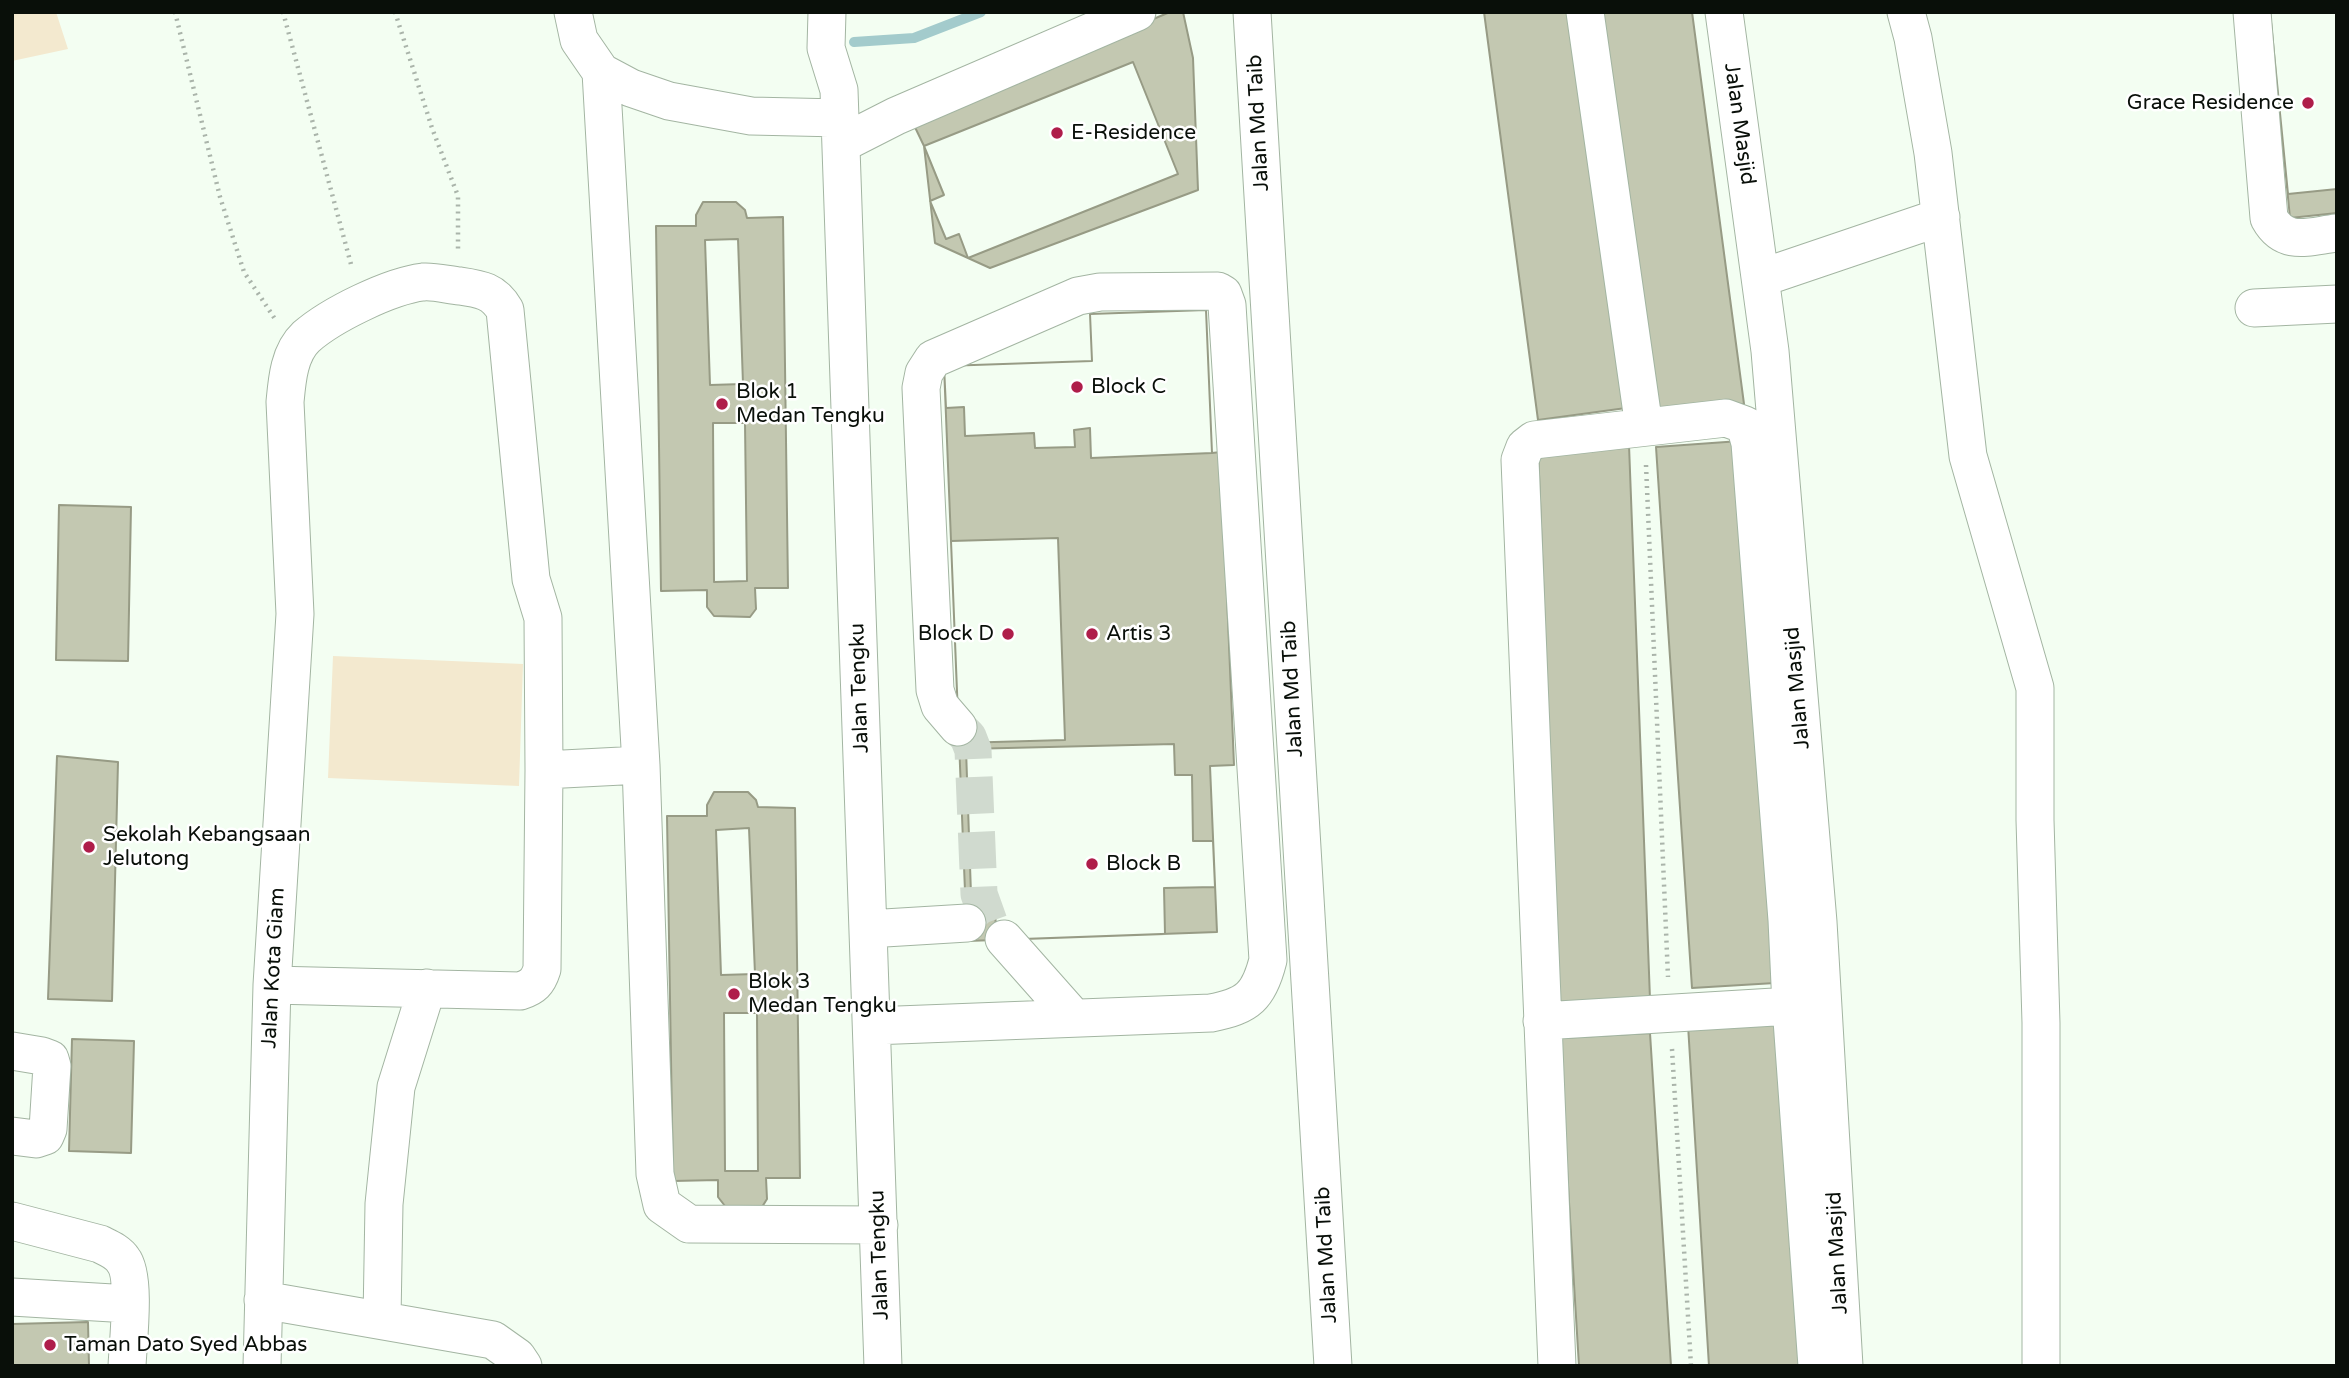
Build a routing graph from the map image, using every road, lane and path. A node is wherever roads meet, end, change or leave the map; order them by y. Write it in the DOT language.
graph roads {
  1 [pos="175,12"];
  2 [pos="283,12"];
  3 [pos="395,12"];
  4 [pos="573,12"];
  5 [pos="827,12"];
  6 [pos="1137,12"];
  7 [pos="1252,12"];
  8 [pos="1585,12"];
  9 [pos="1724,12"];
  10 [pos="1906,12"];
  11 [pos="2252,12"];
  12 [pos="601,72"];
  13 [pos="841,131"];
  14 [pos="1941,217"];
  15 [pos="2337,233"];
  16 [pos="1761,278"];
  17 [pos="458,286"];
  18 [pos="361,302"];
  19 [pos="2337,304"];
  20 [pos="2254,308"];
  21 [pos="296,352"];
  22 [pos="1644,427"];
  23 [pos="958,727"];
  24 [pos="641,765"];
  25 [pos="544,770"];
  26 [pos="967,923"];
  27 [pos="868,929"];
  28 [pos="1004,939"];
  29 [pos="272,985"];
  30 [pos="427,988"];
  31 [pos="1791,1006"];
  32 [pos="1670,1014"];
  33 [pos="1074,1018"];
  34 [pos="1542,1021"];
  35 [pos="872,1026"];
  36 [pos="12,1051"];
  37 [pos="12,1136"];
  38 [pos="12,1221"];
  39 [pos="878,1225"];
  40 [pos="12,1297"];
  41 [pos="263,1300"];
  42 [pos="129,1304"];
  43 [pos="382,1320"];
  44 [pos="127,1366"];
  45 [pos="262,1366"];
  46 [pos="523,1366"];
  47 [pos="883,1366"];
  48 [pos="1333,1366"];
  49 [pos="1557,1366"];
  50 [pos="1691,1366"];
  51 [pos="1816,1366"];
  52 [pos="1844,1366"];
  53 [pos="2041,1366"];
  1 -- 21 [label="path"];
  2 -- 18 [label="path"];
  3 -- 17 [label="path"];
  4 -- 12 [label="street"];
  5 -- 13 [label="street, Jalan Tengku"];
  6 -- 13 [label="street"];
  7 -- 48 [label="street, Jalan Md Taib"];
  8 -- 22 [label="street"];
  9 -- 16 [label="street, Jalan Masjid"];
  10 -- 14 [label="street"];
  11 -- 15 [label="street"];
  12 -- 13 [label="street"];
  12 -- 24 [label="street"];
  13 -- 27 [label="street, Jalan Tengku"];
  14 -- 16 [label="street"];
  14 -- 53 [label="street"];
  16 -- 52 [label="street, Jalan Masjid"];
  17 -- 18 [label="street"];
  17 -- 25 [label="street"];
  18 -- 21 [label="street"];
  19 -- 20 [label="street"];
  21 -- 29 [label="street, Jalan Kota Giam"];
  22 -- 31 [label="street"];
  22 -- 32 [label="path"];
  22 -- 34 [label="street"];
  23 -- 33 [label="street"];
  24 -- 25 [label="street"];
  24 -- 39 [label="street"];
  25 -- 30 [label="street"];
  26 -- 27 [label="street"];
  27 -- 35 [label="street, Jalan Tengku"];
  28 -- 33 [label="street"];
  29 -- 30 [label="street"];
  29 -- 41 [label="street, Jalan Kota Giam"];
  30 -- 43 [label="street"];
  31 -- 32 [label="street"];
  31 -- 51 [label="street"];
  32 -- 34 [label="street"];
  32 -- 50 [label="path"];
  33 -- 35 [label="street"];
  34 -- 49 [label="street"];
  35 -- 39 [label="street, Jalan Tengku"];
  36 -- 37 [label="street"];
  38 -- 42 [label="street"];
  39 -- 47 [label="street, Jalan Tengku"];
  40 -- 42 [label="street"];
  41 -- 43 [label="street"];
  41 -- 45 [label="street, Jalan Kota Giam"];
  42 -- 44 [label="street"];
  43 -- 46 [label="street"];
}
